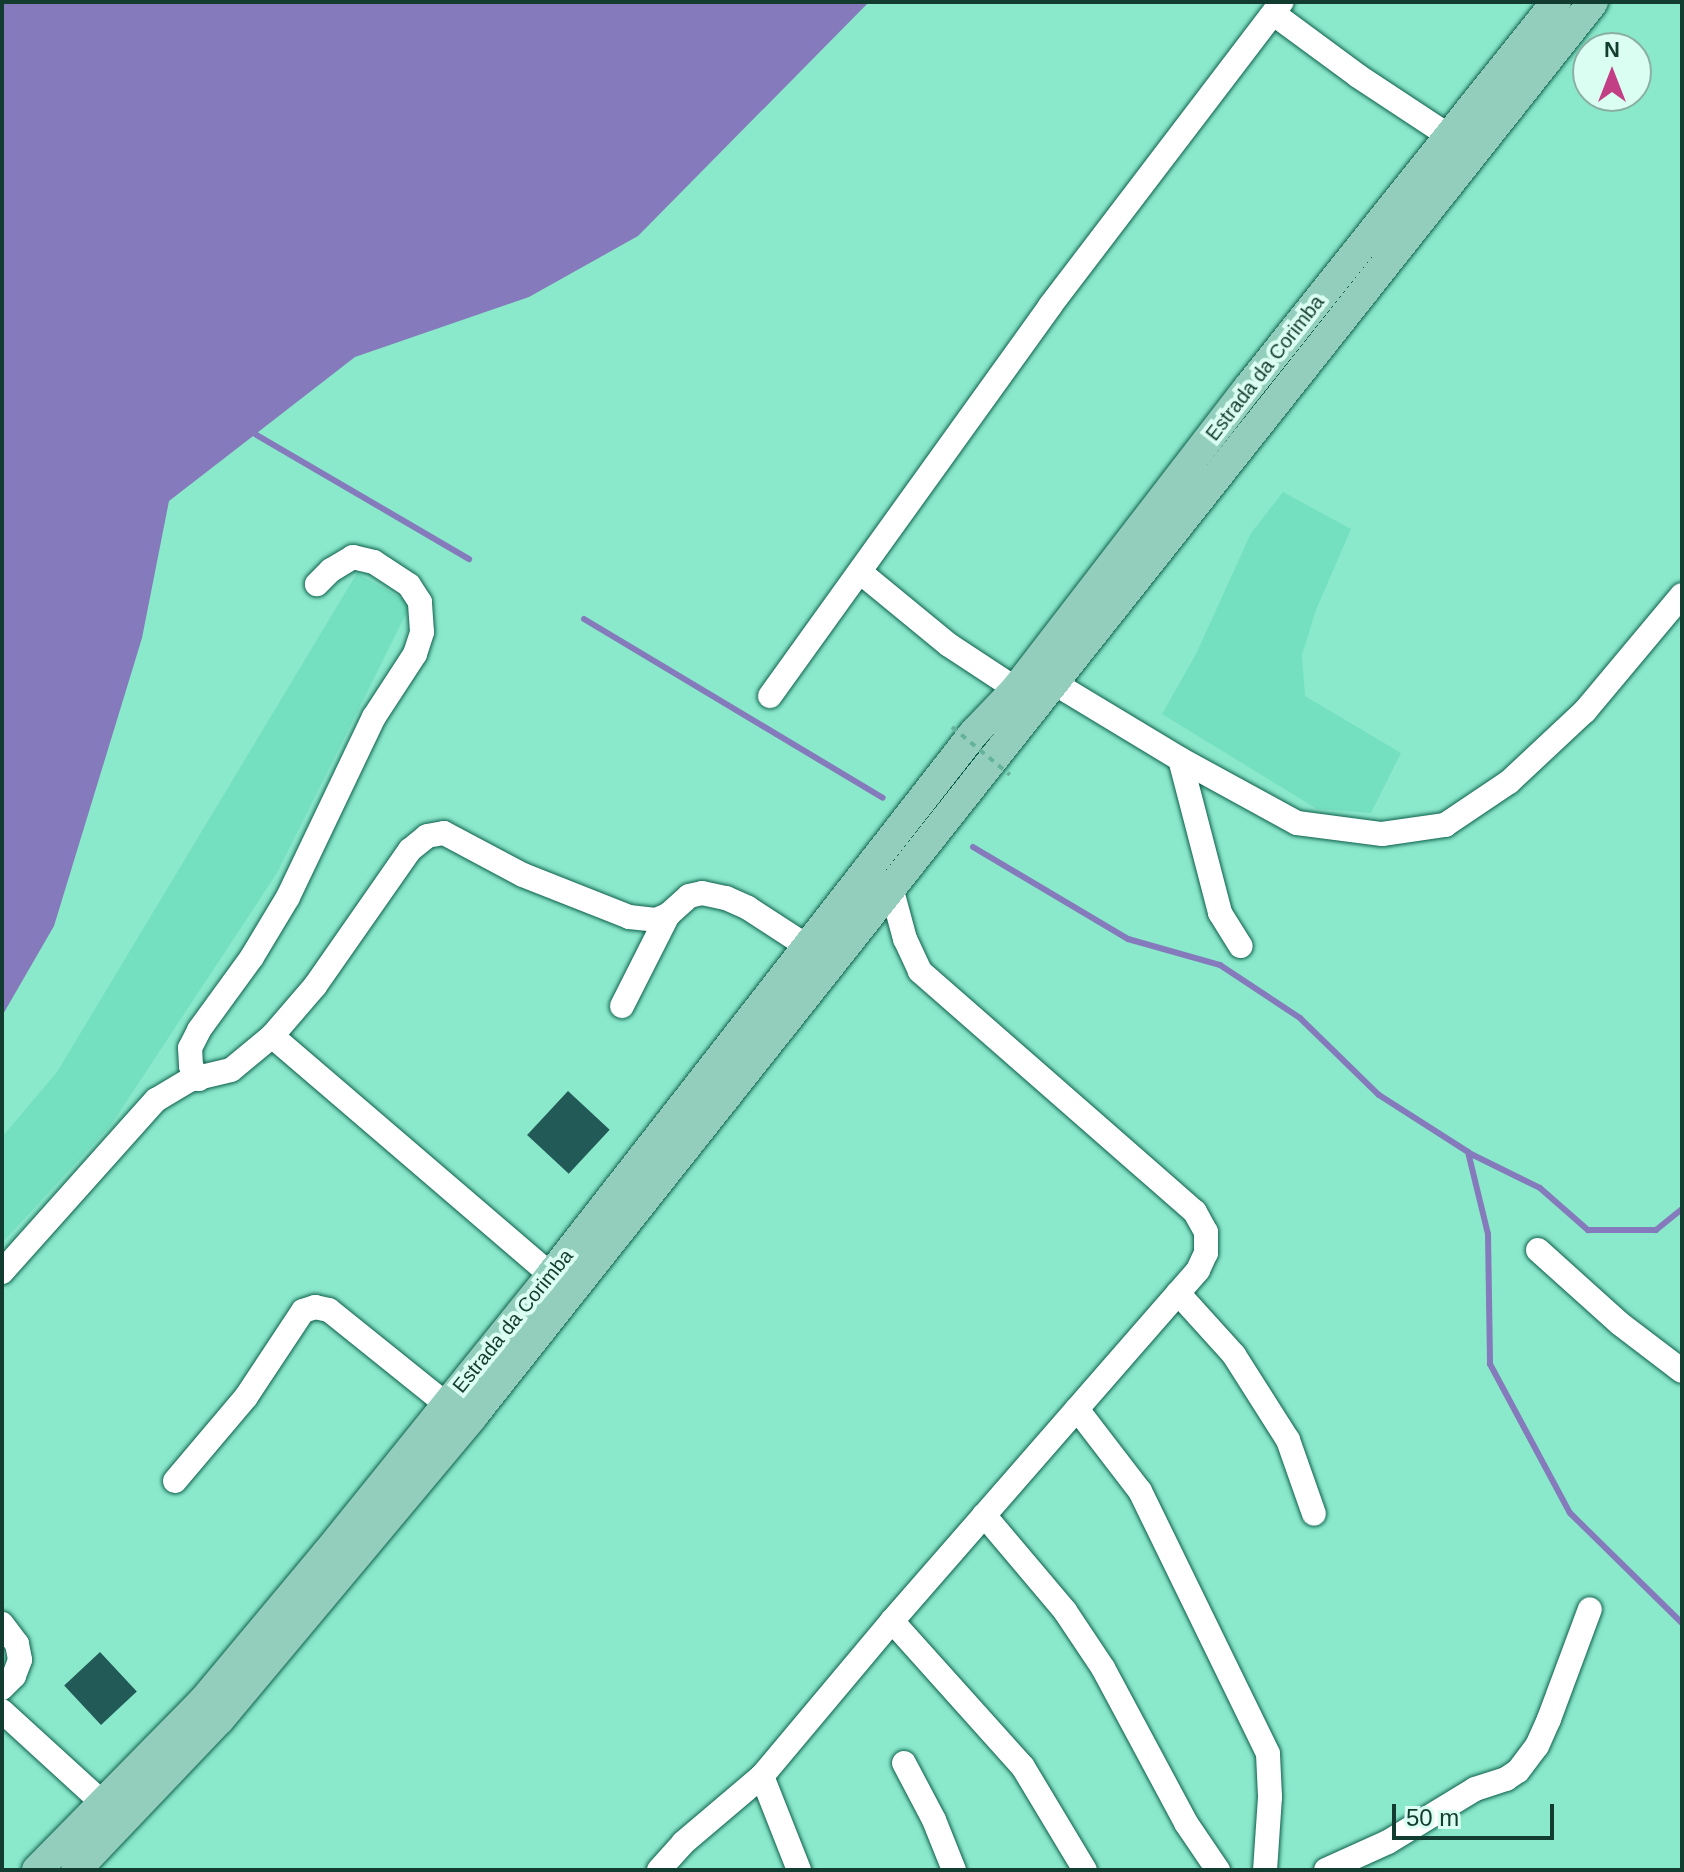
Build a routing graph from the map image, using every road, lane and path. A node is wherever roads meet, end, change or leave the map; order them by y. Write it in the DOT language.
graph roads {
  1 [pos="1556,2"];
  2 [pos="1593,2"];
  3 [pos="1278,8"];
  4 [pos="1449,136"];
  5 [pos="860,572"];
  6 [pos="317,584"];
  7 [pos="1682,595"];
  8 [pos="1054,683"];
  9 [pos="1016,689"];
  10 [pos="770,696"];
  11 [pos="963,737"];
  12 [pos="1180,759"];
  13 [pos="998,772"];
  14 [pos="891,887"];
  15 [pos="668,915"];
  16 [pos="1241,946"];
  17 [pos="808,947"];
  18 [pos="622,1006"];
  19 [pos="272,1036"];
  20 [pos="199,1079"];
  21 [pos="1538,1250"];
  22 [pos="2,1272"];
  23 [pos="551,1275"];
  24 [pos="1178,1293"];
  25 [pos="1682,1371"];
  26 [pos="446,1404"];
  27 [pos="1077,1409"];
  28 [pos="175,1481"];
  29 [pos="1314,1514"];
  30 [pos="984,1515"];
  31 [pos="1590,1609"];
  32 [pos="892,1621"];
  33 [pos="2,1624"];
  34 [pos="2,1688"];
  35 [pos="2,1711"];
  36 [pos="904,1763"];
  37 [pos="762,1776"];
  38 [pos="104,1804"];
  39 [pos="37,1870"];
  40 [pos="76,1870"];
  41 [pos="659,1870"];
  42 [pos="799,1870"];
  43 [pos="954,1870"];
  44 [pos="1085,1870"];
  45 [pos="1218,1870"];
  46 [pos="1265,1870"];
  47 [pos="1326,1870"];
  1 -- 4 [label="main road, Estrada da Corimba"];
  2 -- 8 [label="main road, Estrada da Corimba"];
  3 -- 4 [label="street"];
  3 -- 5 [label="street"];
  4 -- 9 [label="main road, Estrada da Corimba"];
  5 -- 9 [label="street"];
  5 -- 10 [label="street"];
  6 -- 20 [label="street"];
  7 -- 12 [label="street"];
  8 -- 12 [label="street"];
  8 -- 13 [label="main road, Estrada da Corimba"];
  9 -- 11 [label="main road, Estrada da Corimba"];
  11 -- 13 [label="path, bridge"];
  11 -- 17 [label="main road, Estrada da Corimba"];
  12 -- 16 [label="street"];
  13 -- 14 [label="main road, Estrada da Corimba"];
  14 -- 24 [label="street"];
  14 -- 40 [label="main road, Estrada da Corimba"];
  15 -- 17 [label="street"];
  15 -- 18 [label="street"];
  15 -- 19 [label="street"];
  17 -- 23 [label="main road, Estrada da Corimba"];
  19 -- 20 [label="street"];
  19 -- 23 [label="street"];
  20 -- 22 [label="street"];
  21 -- 25 [label="street"];
  23 -- 26 [label="main road, Estrada da Corimba"];
  24 -- 27 [label="street"];
  24 -- 29 [label="street"];
  26 -- 28 [label="street"];
  26 -- 38 [label="main road, Estrada da Corimba"];
  27 -- 30 [label="street"];
  27 -- 46 [label="street"];
  30 -- 32 [label="street"];
  30 -- 45 [label="street"];
  31 -- 47 [label="street"];
  32 -- 37 [label="street"];
  32 -- 44 [label="street"];
  33 -- 34 [label="street"];
  35 -- 38 [label="street"];
  36 -- 43 [label="street"];
  37 -- 41 [label="street"];
  37 -- 42 [label="street"];
  38 -- 39 [label="main road, Estrada da Corimba"];
}
